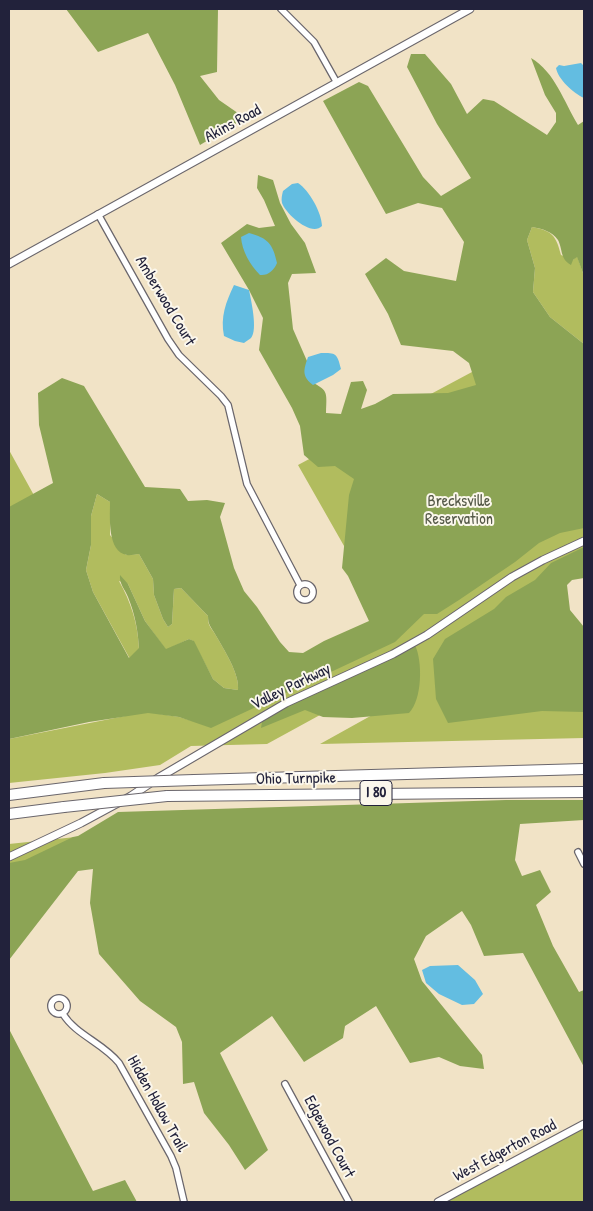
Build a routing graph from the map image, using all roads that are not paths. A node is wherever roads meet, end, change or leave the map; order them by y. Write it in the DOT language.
graph roads {
  1 [pos="281,9"];
  2 [pos="470,9"];
  3 [pos="337,83"];
  4 [pos="98,214"];
  5 [pos="9,264"];
  6 [pos="584,541"];
  7 [pos="300,585"];
  8 [pos="584,769"];
  9 [pos="584,792"];
  10 [pos="9,795"];
  11 [pos="9,814"];
  12 [pos="578,852"];
  13 [pos="9,856"];
  14 [pos="584,864"];
  15 [pos="63,1014"];
  16 [pos="285,1084"];
  17 [pos="584,1124"];
  18 [pos="184,1202"];
  19 [pos="349,1202"];
  20 [pos="438,1202"];
  1 -- 3 [label="street"];
  2 -- 3 [label="street, Akins Road"];
  3 -- 4 [label="street, Akins Road"];
  4 -- 5 [label="street, Akins Road"];
  4 -- 7 [label="street, Amberwood Court"];
  6 -- 13 [label="street, Valley Parkway"];
  8 -- 10 [label="highway, Ohio Turnpike / I 80, bridge"];
  9 -- 11 [label="highway, Ohio Turnpike / I 80, bridge"];
  12 -- 14 [label="street"];
  15 -- 18 [label="street, Hidden Hollow Trail"];
  16 -- 19 [label="street, Edgewood Court"];
  17 -- 20 [label="street, West Edgerton Road"];
}
